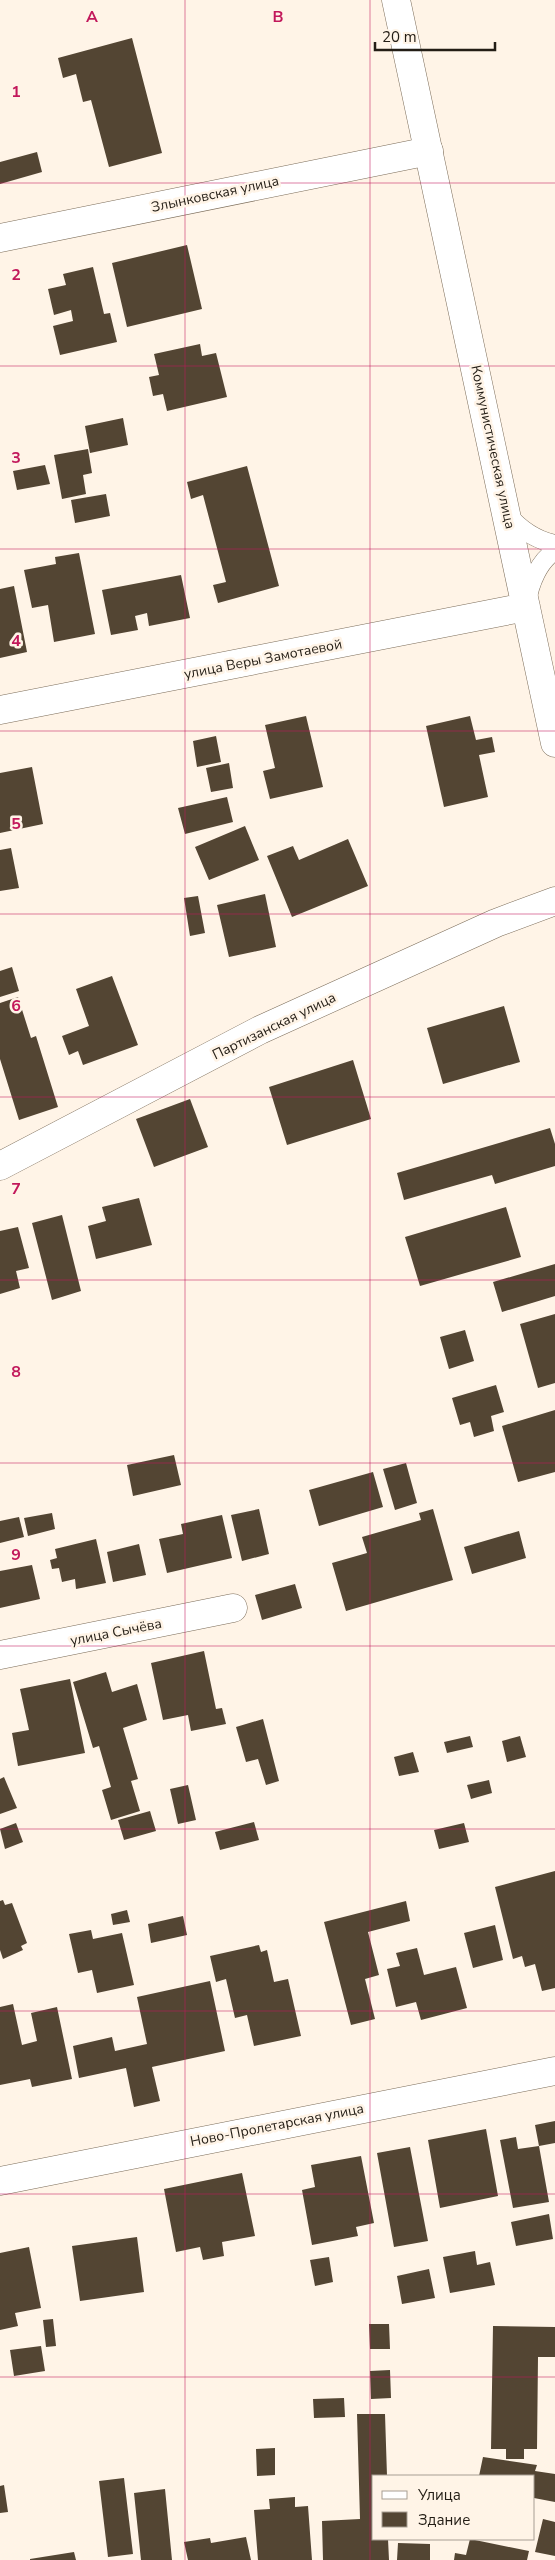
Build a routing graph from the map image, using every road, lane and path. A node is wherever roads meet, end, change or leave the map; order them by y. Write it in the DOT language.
graph roads {
  1 [pos="396,0"];
  2 [pos="429,151"];
  3 [pos="0,238"];
  4 [pos="508,515"];
  5 [pos="555,544"];
  6 [pos="555,551"];
  7 [pos="526,607"];
  8 [pos="550,700"];
  9 [pos="0,710"];
  10 [pos="555,743"];
  11 [pos="555,901"];
  12 [pos="0,1166"];
  13 [pos="233,1608"];
  14 [pos="0,1655"];
  15 [pos="555,2071"];
  16 [pos="0,2181"];
  1 -- 2 [label="street, Коммунистическая улица"];
  2 -- 3 [label="street, Злынковская улица"];
  2 -- 4 [label="street, Коммунистическая улица"];
  4 -- 5 [label="lane"];
  4 -- 7 [label="street, Коммунистическая улица"];
  6 -- 7 [label="lane"];
  7 -- 8 [label="street, Коммунистическая улица"];
  7 -- 9 [label="street, улица Веры Замотаевой"];
  8 -- 10 [label="street, Коммунистическая улица"];
  11 -- 12 [label="street, Партизанская улица"];
  13 -- 14 [label="street, улица Сычёва"];
  15 -- 16 [label="street, Ново-Пролетарская улица"];
}
